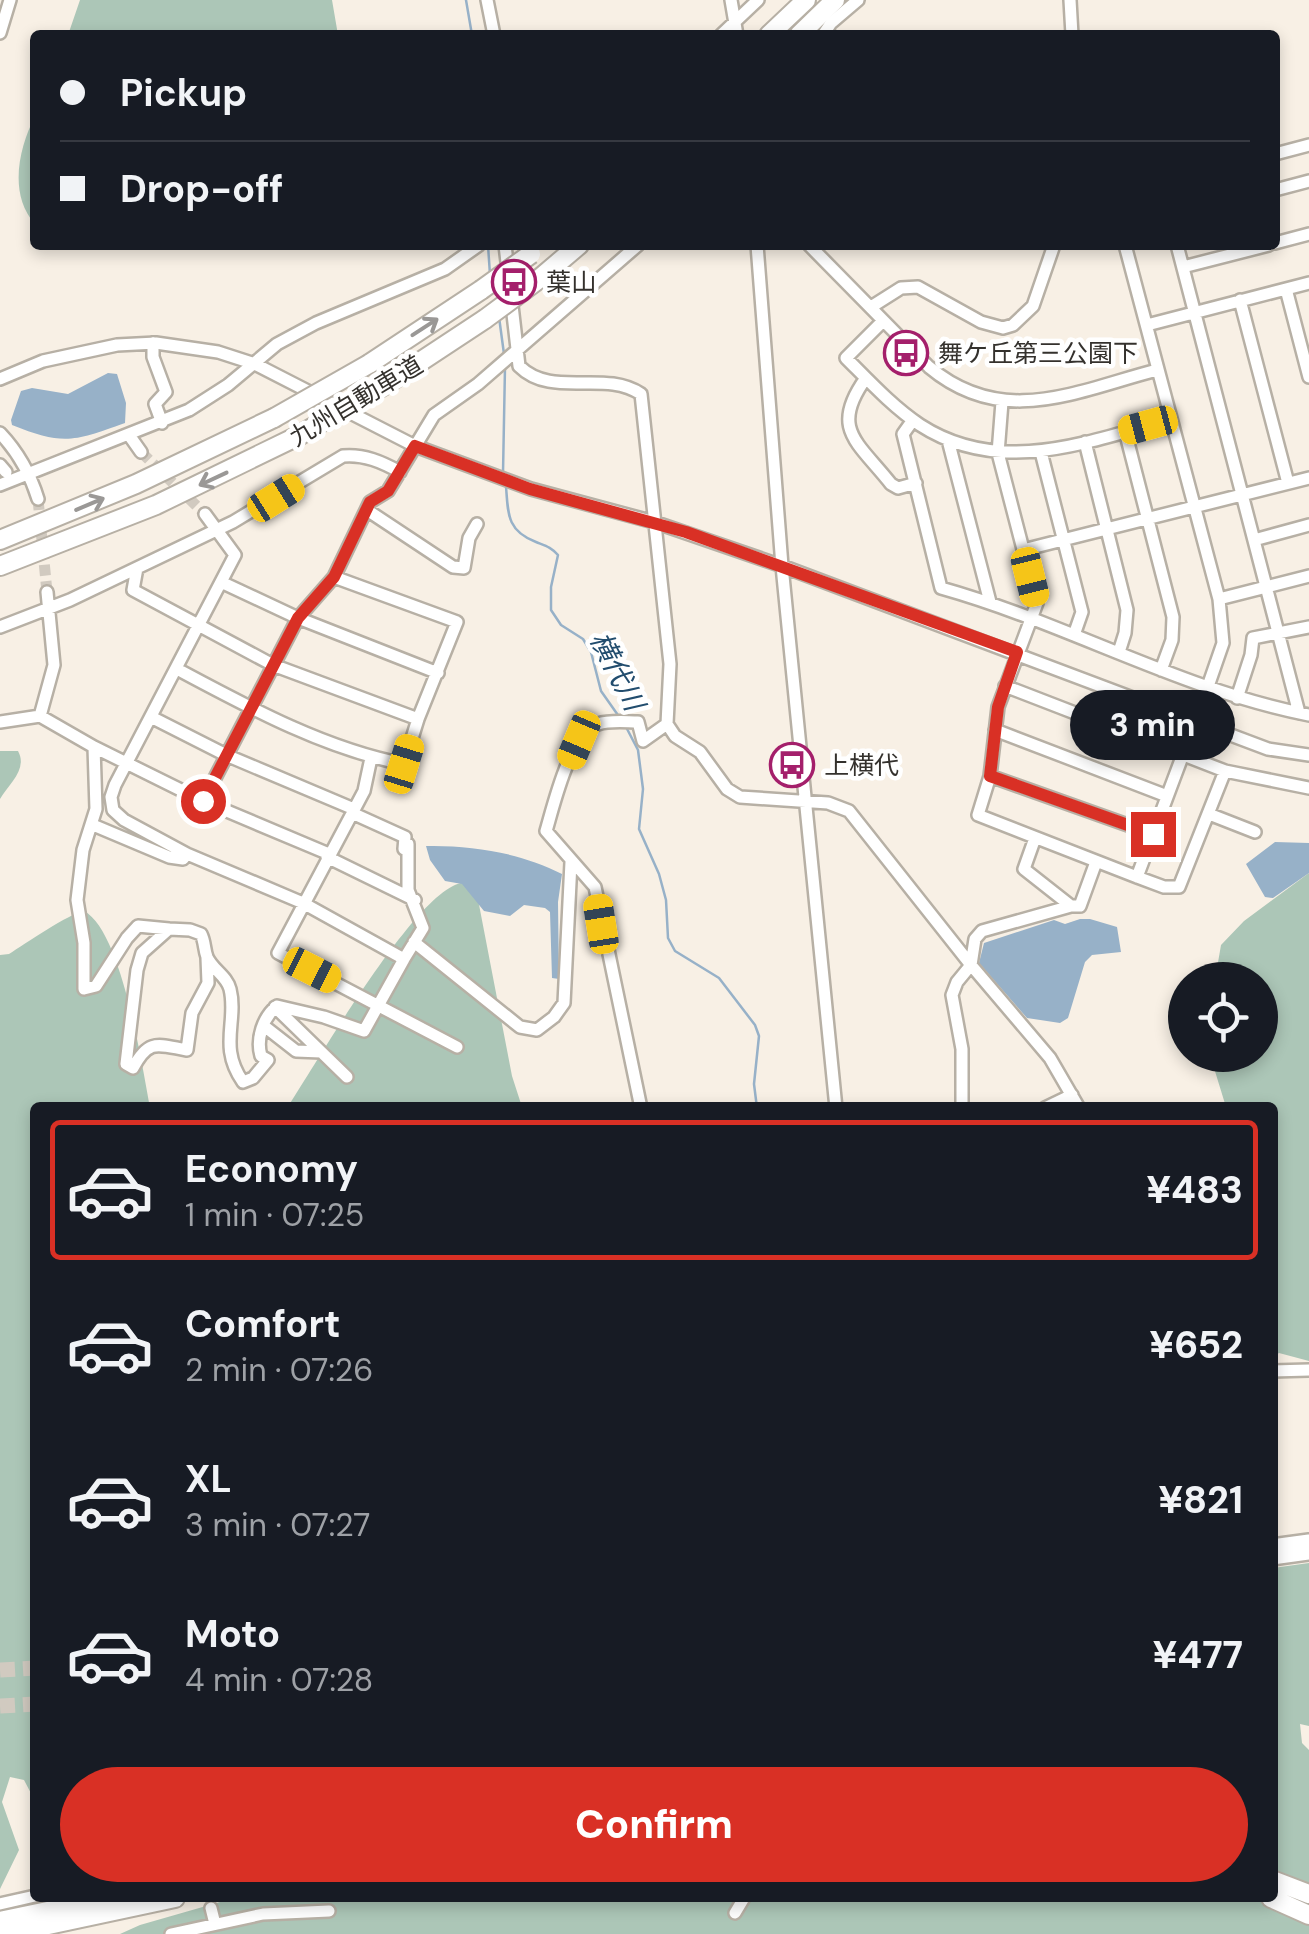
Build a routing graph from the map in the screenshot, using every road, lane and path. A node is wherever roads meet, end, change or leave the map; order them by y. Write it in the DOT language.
graph roads {
  1 [pos="487,0"];
  2 [pos="733,0"];
  3 [pos="758,0"];
  4 [pos="806,0"];
  5 [pos="835,0"];
  6 [pos="858,0"];
  7 [pos="1070,0"];
  8 [pos="7,2"];
  9 [pos="735,21"];
  10 [pos="493,30"];
  11 [pos="726,30"];
  12 [pos="736,30"];
  13 [pos="774,30"];
  14 [pos="804,30"];
  15 [pos="826,30"];
  16 [pos="1072,30"];
  17 [pos="0,32"];
  18 [pos="1309,144"];
  19 [pos="1280,153"];
  20 [pos="1309,181"];
  21 [pos="1280,189"];
  22 [pos="1309,234"];
  23 [pos="1280,242"];
  24 [pos="471,250"];
  25 [pos="505,250"];
  26 [pos="535,250"];
  27 [pos="573,250"];
  28 [pos="756,250"];
  29 [pos="814,250"];
  30 [pos="1052,250"];
  31 [pos="1126,250"];
  32 [pos="1179,250"];
  33 [pos="1249,250"];
  34 [pos="625,251"];
  35 [pos="1184,267"];
  36 [pos="1309,283"];
  37 [pos="1286,289"];
  38 [pos="1240,300"];
  39 [pos="871,306"];
  40 [pos="1194,312"];
  41 [pos="883,320"];
  42 [pos="1147,325"];
  43 [pos="153,343"];
  44 [pos="515,350"];
  45 [pos="255,364"];
  46 [pos="1157,370"];
  47 [pos="866,378"];
  48 [pos="1309,378"];
  49 [pos="0,379"];
  50 [pos="1002,402"];
  51 [pos="1171,419"];
  52 [pos="913,420"];
  53 [pos="162,423"];
  54 [pos="1125,432"];
  55 [pos="0,433"];
  56 [pos="129,436"];
  57 [pos="948,440"];
  58 [pos="1084,442"];
  59 [pos="415,446"];
  60 [pos="141,452"];
  61 [pos="998,452"];
  62 [pos="1041,452"];
  63 [pos="400,472"];
  64 [pos="30,475"];
  65 [pos="1309,478"];
  66 [pos="916,484"];
  67 [pos="1288,484"];
  68 [pos="0,485"];
  69 [pos="1243,495"];
  70 [pos="38,500"];
  71 [pos="1194,508"];
  72 [pos="367,510"];
  73 [pos="205,514"];
  74 [pos="1148,519"];
  75 [pos="654,522"];
  76 [pos="477,524"];
  77 [pos="1309,526"];
  78 [pos="217,529"];
  79 [pos="1106,529"];
  80 [pos="0,540"];
  81 [pos="1064,540"];
  82 [pos="1254,540"];
  83 [pos="1024,550"];
  84 [pos="0,566"];
  85 [pos="782,566"];
  86 [pos="137,568"];
  87 [pos="1309,576"];
  88 [pos="334,577"];
  89 [pos="221,582"];
  90 [pos="1266,587"];
  91 [pos="47,592"];
  92 [pos="1219,599"];
  93 [pos="990,602"];
  94 [pos="48,607"];
  95 [pos="298,618"];
  96 [pos="1031,619"];
  97 [pos="199,626"];
  98 [pos="0,627"];
  99 [pos="1309,627"];
  100 [pos="1278,635"];
  101 [pos="1074,636"];
  102 [pos="1017,652"];
  103 [pos="1119,652"];
  104 [pos="273,665"];
  105 [pos="177,669"];
  106 [pos="1161,670"];
  107 [pos="438,672"];
  108 [pos="1005,686"];
  109 [pos="1208,689"];
  110 [pos="1237,698"];
  111 [pos="250,708"];
  112 [pos="1304,714"];
  113 [pos="40,716"];
  114 [pos="151,717"];
  115 [pos="418,719"];
  116 [pos="0,722"];
  117 [pos="666,724"];
  118 [pos="996,730"];
  119 [pos="94,747"];
  120 [pos="1183,752"];
  121 [pos="1309,754"];
  122 [pos="226,755"];
  123 [pos="372,758"];
  124 [pos="126,762"];
  125 [pos="1225,771"];
  126 [pos="990,776"];
  127 [pos="1309,788"];
  128 [pos="1167,796"];
  129 [pos="203,801"];
  130 [pos="805,803"];
  131 [pos="353,811"];
  132 [pos="1209,814"];
  133 [pos="93,825"];
  134 [pos="1255,832"];
  135 [pos="1153,834"];
  136 [pos="1035,838"];
  137 [pos="187,854"];
  138 [pos="328,856"];
  139 [pos="571,862"];
  140 [pos="1096,862"];
  141 [pos="1136,877"];
  142 [pos="415,900"];
  143 [pos="302,903"];
  144 [pos="1070,906"];
  145 [pos="169,929"];
  146 [pos="414,942"];
  147 [pos="207,958"];
  148 [pos="404,960"];
  149 [pos="971,965"];
  150 [pos="380,1004"];
  151 [pos="275,1007"];
  152 [pos="264,1026"];
  153 [pos="457,1047"];
  154 [pos="321,1052"];
  155 [pos="346,1078"];
  156 [pos="1072,1095"];
  157 [pos="641,1102"];
  158 [pos="835,1102"];
  159 [pos="962,1102"];
  160 [pos="1057,1102"];
  161 [pos="1075,1102"];
  162 [pos="1278,1370"];
  163 [pos="1309,1370"];
  164 [pos="1309,1542"];
  165 [pos="1278,1545"];
  166 [pos="1309,1552"];
  167 [pos="1278,1557"];
  168 [pos="1278,1882"];
  169 [pos="1309,1894"];
  170 [pos="30,1897"];
  171 [pos="1278,1901"];
  172 [pos="91,1902"];
  173 [pos="156,1902"];
  174 [pos="742,1902"];
  175 [pos="0,1904"];
  176 [pos="211,1908"];
  177 [pos="329,1911"];
  178 [pos="735,1913"];
  179 [pos="1309,1915"];
  180 [pos="0,1921"];
  181 [pos="215,1924"];
  182 [pos="6,1934"];
  183 [pos="172,1934"];
  1 -- 10 [label="street"];
  2 -- 9 [label="street"];
  3 -- 9 [label="street"];
  4 -- 13 [label="highway"];
  5 -- 14 [label="highway"];
  6 -- 15 [label="street"];
  7 -- 16 [label="street"];
  8 -- 17 [label="street"];
  9 -- 11 [label="street"];
  9 -- 12 [label="street"];
  18 -- 19 [label="street"];
  20 -- 21 [label="street"];
  22 -- 23 [label="street"];
  24 -- 45 [label="street"];
  25 -- 44 [label="street"];
  80 -- 26 [label="highway, 九州自動車道, one-way, bridge"];
  27 -- 84 [label="highway, 九州自動車道, one-way, bridge"];
  28 -- 85 [label="street"];
  29 -- 39 [label="street"];
  30 -- 39 [label="street"];
  31 -- 42 [label="street"];
  32 -- 35 [label="street"];
  33 -- 35 [label="street"];
  34 -- 44 [label="street"];
  35 -- 40 [label="street"];
  36 -- 37 [label="street"];
  37 -- 38 [label="street"];
  37 -- 48 [label="street"];
  38 -- 40 [label="street"];
  38 -- 67 [label="street"];
  39 -- 41 [label="street"];
  40 -- 42 [label="street"];
  40 -- 69 [label="street"];
  41 -- 47 [label="street"];
  41 -- 50 [label="street"];
  42 -- 46 [label="street"];
  43 -- 45 [label="street"];
  43 -- 49 [label="street"];
  43 -- 53 [label="street"];
  44 -- 59 [label="street"];
  44 -- 75 [label="street"];
  45 -- 53 [label="street"];
  45 -- 59 [label="street"];
  46 -- 50 [label="street"];
  46 -- 51 [label="street"];
  47 -- 52 [label="street"];
  47 -- 66 [label="street"];
  50 -- 61 [label="street"];
  51 -- 54 [label="street"];
  51 -- 71 [label="street"];
  52 -- 57 [label="street"];
  52 -- 66 [label="street"];
  53 -- 56 [label="street"];
  54 -- 58 [label="street"];
  54 -- 74 [label="street"];
  55 -- 64 [label="street"];
  56 -- 60 [label="street"];
  56 -- 64 [label="street"];
  57 -- 61 [label="street"];
  57 -- 93 [label="street"];
  58 -- 62 [label="street"];
  58 -- 79 [label="street"];
  59 -- 63 [label="street"];
  59 -- 75 [label="street"];
  61 -- 62 [label="street"];
  61 -- 83 [label="street"];
  62 -- 81 [label="street"];
  63 -- 72 [label="street"];
  63 -- 78 [label="street"];
  64 -- 68 [label="street"];
  64 -- 70 [label="street"];
  65 -- 67 [label="street"];
  66 -- 93 [label="street"];
  67 -- 69 [label="street"];
  69 -- 71 [label="street"];
  69 -- 82 [label="street"];
  71 -- 74 [label="street"];
  71 -- 92 [label="street"];
  72 -- 76 [label="street"];
  72 -- 88 [label="street"];
  73 -- 78 [label="street"];
  74 -- 79 [label="street"];
  74 -- 106 [label="street"];
  75 -- 85 [label="street"];
  75 -- 117 [label="street"];
  77 -- 82 [label="street"];
  78 -- 86 [label="street"];
  78 -- 89 [label="street"];
  79 -- 81 [label="street"];
  79 -- 103 [label="street"];
  81 -- 83 [label="street"];
  81 -- 101 [label="street"];
  82 -- 90 [label="street"];
  83 -- 96 [label="street"];
  85 -- 102 [label="street"];
  85 -- 130 [label="street"];
  86 -- 94 [label="street"];
  86 -- 97 [label="street"];
  87 -- 90 [label="street"];
  88 -- 95 [label="street"];
  88 -- 107 [label="street"];
  89 -- 95 [label="street"];
  89 -- 97 [label="street"];
  90 -- 92 [label="street"];
  90 -- 100 [label="street"];
  91 -- 94 [label="street"];
  92 -- 109 [label="street"];
  93 -- 96 [label="street"];
  94 -- 98 [label="street"];
  94 -- 113 [label="street"];
  95 -- 104 [label="street"];
  95 -- 107 [label="street"];
  96 -- 101 [label="street"];
  96 -- 102 [label="street"];
  97 -- 104 [label="street"];
  97 -- 105 [label="street"];
  99 -- 100 [label="street"];
  100 -- 110 [label="street"];
  100 -- 112 [label="street"];
  101 -- 103 [label="street"];
  102 -- 108 [label="street"];
  102 -- 121 [label="street"];
  103 -- 106 [label="street"];
  104 -- 111 [label="street"];
  104 -- 115 [label="street"];
  105 -- 111 [label="street"];
  105 -- 114 [label="street"];
  106 -- 109 [label="street"];
  107 -- 115 [label="street"];
  108 -- 118 [label="street"];
  108 -- 120 [label="street"];
  109 -- 110 [label="street"];
  109 -- 120 [label="street, bridge"];
  110 -- 112 [label="street"];
  111 -- 122 [label="street"];
  111 -- 123 [label="street"];
  113 -- 116 [label="street"];
  113 -- 119 [label="street"];
  114 -- 122 [label="street"];
  114 -- 124 [label="street"];
  115 -- 123 [label="street"];
  117 -- 130 [label="street"];
  117 -- 139 [label="street"];
  118 -- 126 [label="street"];
  118 -- 128 [label="street"];
  119 -- 124 [label="street"];
  119 -- 133 [label="street"];
  120 -- 125 [label="street"];
  120 -- 128 [label="street"];
  122 -- 129 [label="street"];
  122 -- 131 [label="street"];
  123 -- 131 [label="street"];
  124 -- 129 [label="street"];
  124 -- 137 [label="street"];
  125 -- 127 [label="street"];
  125 -- 132 [label="street"];
  126 -- 135 [label="street"];
  126 -- 136 [label="street"];
  128 -- 135 [label="street"];
  129 -- 138 [label="street"];
  130 -- 149 [label="street"];
  130 -- 158 [label="street"];
  131 -- 138 [label="street"];
  131 -- 142 [label="street"];
  132 -- 134 [label="street"];
  132 -- 141 [label="street"];
  133 -- 137 [label="street"];
  133 -- 145 [label="street"];
  135 -- 141 [label="street"];
  136 -- 140 [label="street"];
  136 -- 144 [label="street"];
  137 -- 143 [label="street"];
  138 -- 142 [label="street"];
  138 -- 143 [label="street"];
  139 -- 146 [label="street"];
  139 -- 157 [label="street"];
  140 -- 141 [label="street"];
  140 -- 144 [label="street"];
  142 -- 146 [label="street"];
  143 -- 148 [label="street"];
  143 -- 150 [label="street"];
  144 -- 149 [label="street"];
  145 -- 147 [label="street"];
  145 -- 147 [label="street"];
  146 -- 148 [label="street"];
  147 -- 152 [label="street"];
  148 -- 150 [label="street"];
  149 -- 156 [label="street"];
  149 -- 159 [label="street"];
  150 -- 151 [label="street"];
  150 -- 153 [label="street"];
  151 -- 152 [label="street"];
  151 -- 154 [label="street"];
  152 -- 154 [label="street"];
  154 -- 155 [label="street"];
  156 -- 160 [label="street"];
  156 -- 161 [label="street"];
  162 -- 163 [label="street"];
  164 -- 165 [label="main road"];
  166 -- 167 [label="main road"];
  168 -- 169 [label="highway"];
  170 -- 175 [label="street"];
  171 -- 179 [label="highway"];
  172 -- 180 [label="highway"];
  173 -- 182 [label="highway"];
  174 -- 178 [label="street"];
  176 -- 181 [label="street"];
  177 -- 181 [label="street"];
  181 -- 183 [label="street"];
}
